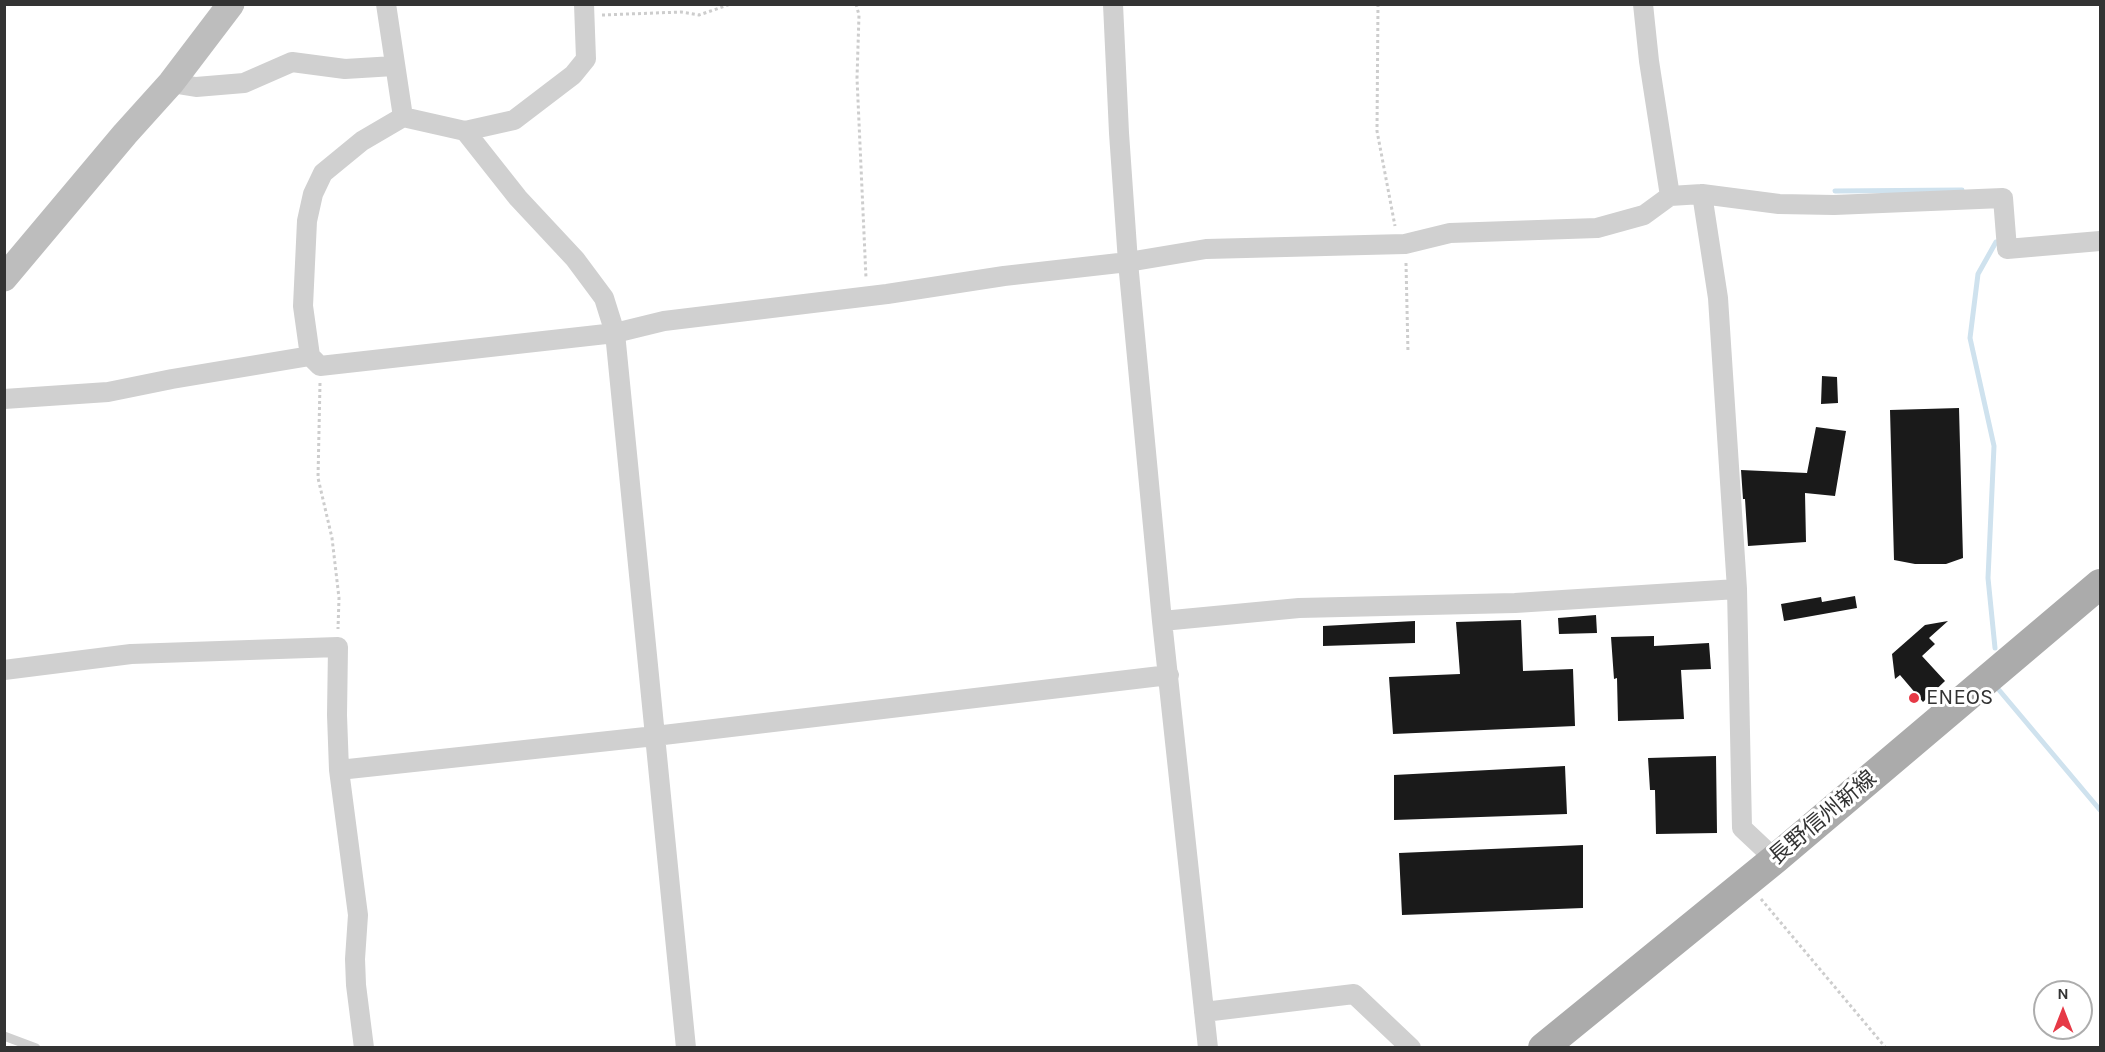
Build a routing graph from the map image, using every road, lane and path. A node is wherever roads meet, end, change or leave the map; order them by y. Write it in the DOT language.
graph roads {
  1 [pos="231,4"];
  2 [pos="386,4"];
  3 [pos="731,4"];
  4 [pos="856,4"];
  5 [pos="1113,4"];
  6 [pos="1378,4"];
  7 [pos="1643,4"];
  8 [pos="584,10"];
  9 [pos="394,66"];
  10 [pos="171,83"];
  11 [pos="403,117"];
  12 [pos="465,130"];
  13 [pos="1702,194"];
  14 [pos="1670,196"];
  15 [pos="2100,241"];
  16 [pos="1405,244"];
  17 [pos="1128,262"];
  18 [pos="4,278"];
  19 [pos="867,297"];
  20 [pos="615,333"];
  21 [pos="1408,353"];
  22 [pos="315,361"];
  23 [pos="4,399"];
  24 [pos="2100,584"];
  25 [pos="1737,590"];
  26 [pos="1162,621"];
  27 [pos="338,647"];
  28 [pos="4,670"];
  29 [pos="1169,675"];
  30 [pos="655,736"];
  31 [pos="339,770"];
  32 [pos="1775,859"];
  33 [pos="1747,882"];
  34 [pos="1204,1012"];
  35 [pos="4,1036"];
  36 [pos="36,1047"];
  37 [pos="364,1047"];
  38 [pos="686,1047"];
  39 [pos="1208,1047"];
  40 [pos="1411,1047"];
  41 [pos="1543,1047"];
  42 [pos="1886,1047"];
  1 -- 10 [label="street"];
  2 -- 9 [label="street"];
  3 -- 8 [label="path"];
  4 -- 19 [label="path"];
  5 -- 17 [label="street"];
  6 -- 16 [label="path"];
  7 -- 14 [label="street"];
  8 -- 12 [label="street"];
  9 -- 10 [label="street"];
  9 -- 11 [label="street"];
  10 -- 18 [label="street"];
  11 -- 12 [label="street"];
  11 -- 22 [label="street"];
  12 -- 20 [label="street"];
  13 -- 14 [label="street"];
  13 -- 15 [label="street"];
  13 -- 25 [label="street"];
  14 -- 16 [label="street"];
  16 -- 17 [label="street"];
  16 -- 21 [label="path"];
  17 -- 19 [label="street"];
  17 -- 26 [label="street"];
  19 -- 20 [label="street"];
  20 -- 22 [label="street"];
  20 -- 30 [label="street"];
  22 -- 23 [label="street"];
  22 -- 27 [label="path"];
  24 -- 32 [label="main road, 長野信州新線"];
  25 -- 26 [label="street"];
  25 -- 32 [label="street"];
  26 -- 29 [label="street"];
  27 -- 28 [label="street"];
  27 -- 31 [label="street"];
  29 -- 30 [label="street"];
  29 -- 34 [label="street"];
  30 -- 31 [label="street"];
  30 -- 38 [label="street"];
  31 -- 37 [label="street"];
  32 -- 33 [label="main road, 長野信州新線"];
  33 -- 41 [label="main road, 長野信州新線"];
  33 -- 42 [label="path"];
  34 -- 39 [label="street"];
  34 -- 40 [label="street"];
  35 -- 36 [label="lane"];
}
